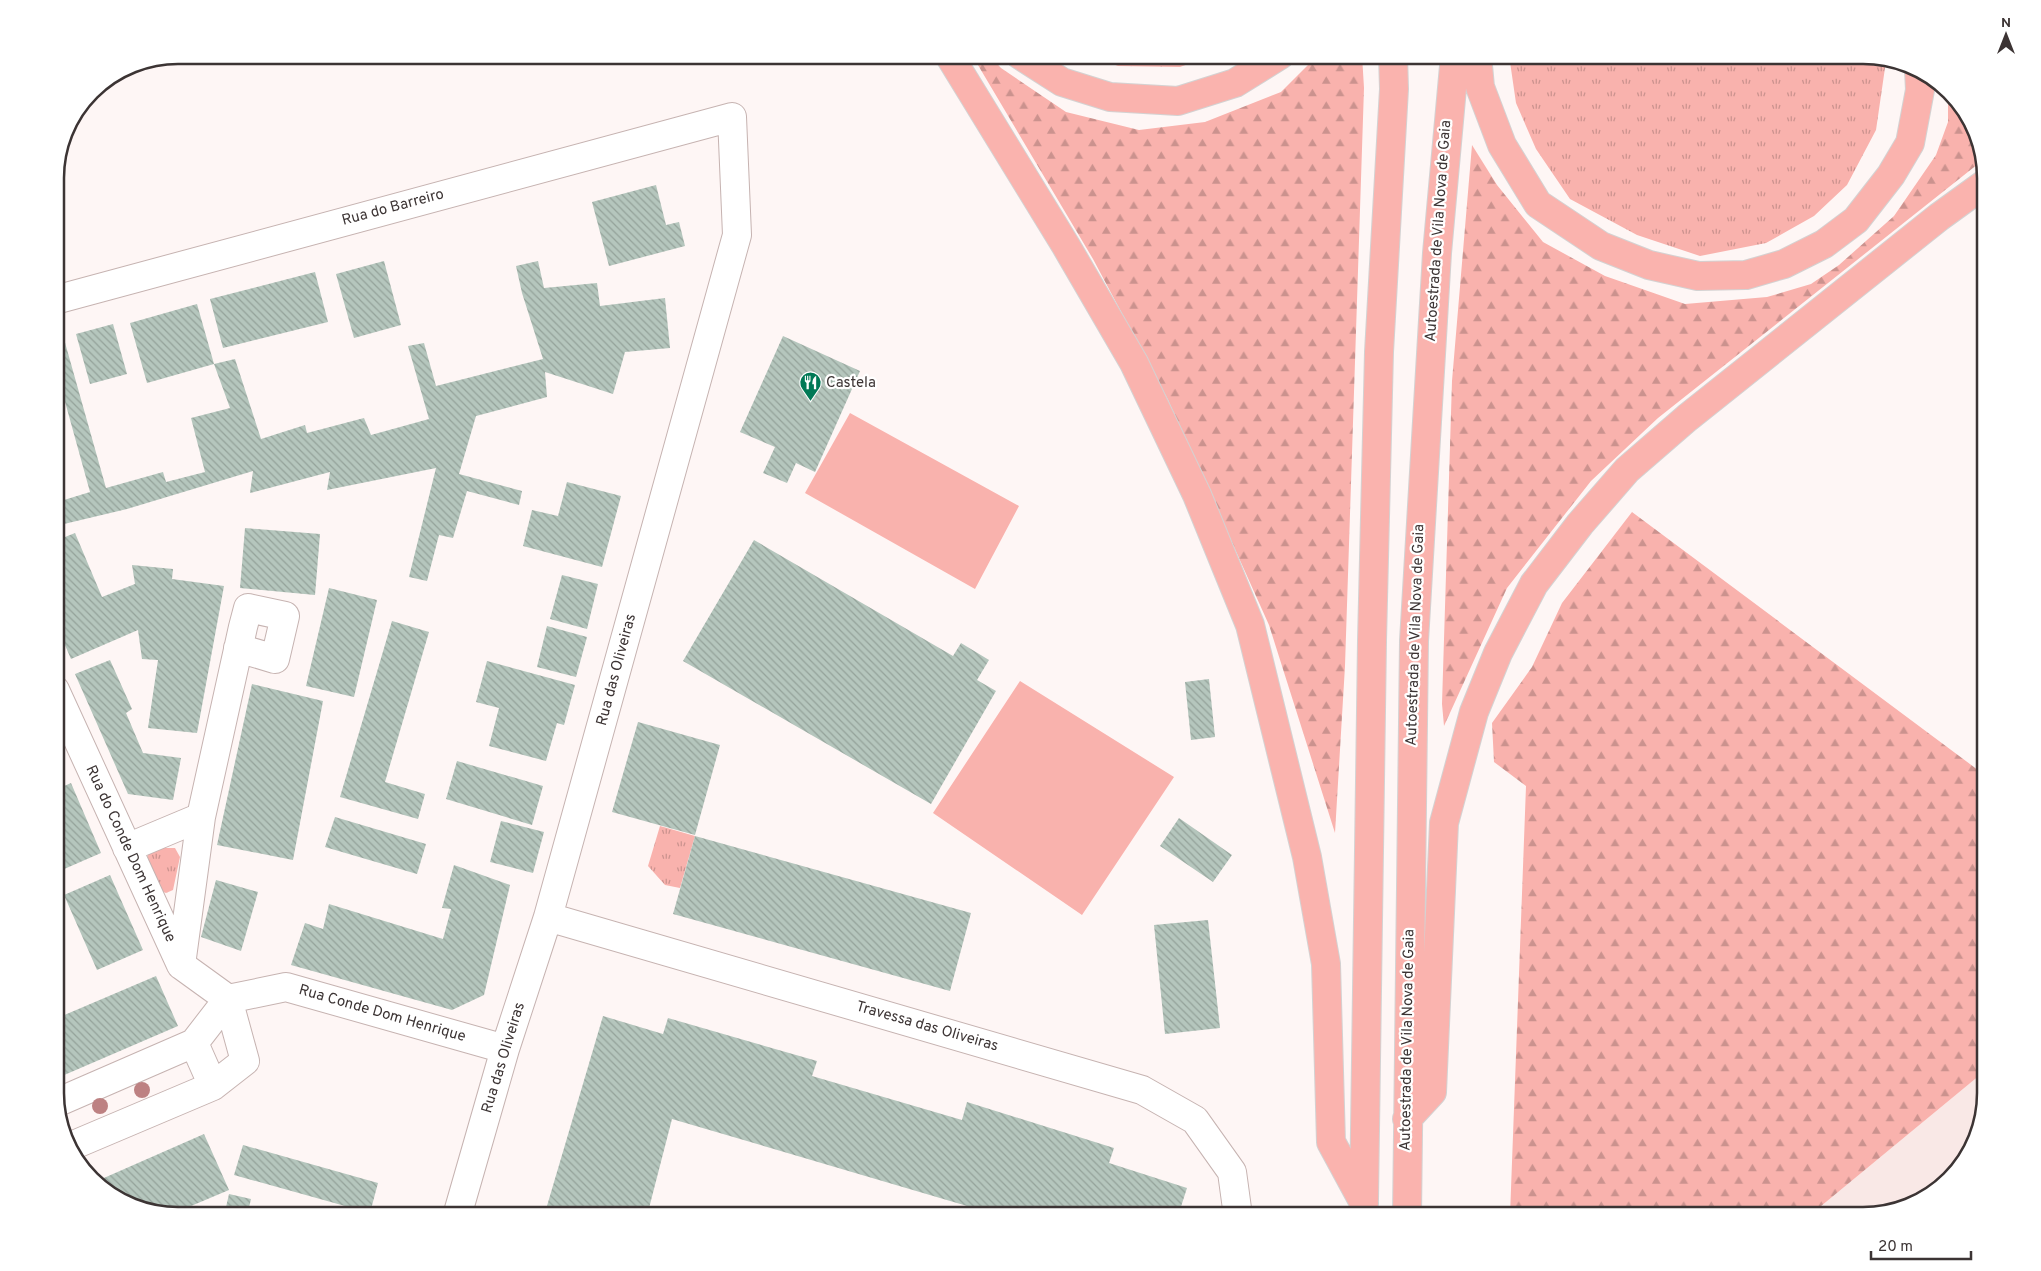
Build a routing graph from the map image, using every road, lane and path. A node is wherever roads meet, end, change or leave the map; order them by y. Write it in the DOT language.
graph roads {
  1 [pos="955,64"];
  2 [pos="1034,64"];
  3 [pos="1266,64"];
  4 [pos="1393,64"];
  5 [pos="1453,64"];
  6 [pos="1478,64"];
  7 [pos="1919,79"];
  8 [pos="732,117"];
  9 [pos="1977,189"];
  10 [pos="64,298"];
  11 [pos="238,648"];
  12 [pos="64,710"];
  13 [pos="201,817"];
  14 [pos="127,848"];
  15 [pos="548,917"];
  16 [pos="181,965"];
  17 [pos="228,999"];
  18 [pos="194,1043"];
  19 [pos="506,1049"];
  20 [pos="213,1086"];
  21 [pos="64,1100"];
  22 [pos="1407,1119"];
  23 [pos="76,1144"];
  24 [pos="460,1207"];
  25 [pos="1237,1207"];
  26 [pos="1362,1207"];
  27 [pos="1363,1207"];
  28 [pos="1406,1207"];
  1 -- 26 [label="highway"];
  2 -- 3 [label="highway"];
  4 -- 27 [label="highway"];
  5 -- 22 [label="highway, Autoestrada de Vila Nova de Gaia"];
  6 -- 7 [label="highway"];
  8 -- 10 [label="street, Rua do Barreiro"];
  8 -- 15 [label="street, Rua das Oliveiras"];
  9 -- 22 [label="highway"];
  11 -- 13 [label="street"];
  12 -- 14 [label="street, Rua do Conde Dom Henrique"];
  13 -- 14 [label="street"];
  13 -- 16 [label="street"];
  14 -- 16 [label="street, Rua do Conde Dom Henrique"];
  15 -- 19 [label="street, Rua das Oliveiras"];
  15 -- 25 [label="street, Travessa das Oliveiras"];
  16 -- 17 [label="street, Rua do Conde Dom Henrique"];
  17 -- 18 [label="street"];
  17 -- 19 [label="street, Rua Conde Dom Henrique"];
  17 -- 20 [label="street"];
  18 -- 20 [label="street"];
  18 -- 21 [label="street"];
  19 -- 24 [label="street, Rua das Oliveiras"];
  20 -- 23 [label="street"];
  22 -- 28 [label="highway, Autoestrada de Vila Nova de Gaia"];
}
